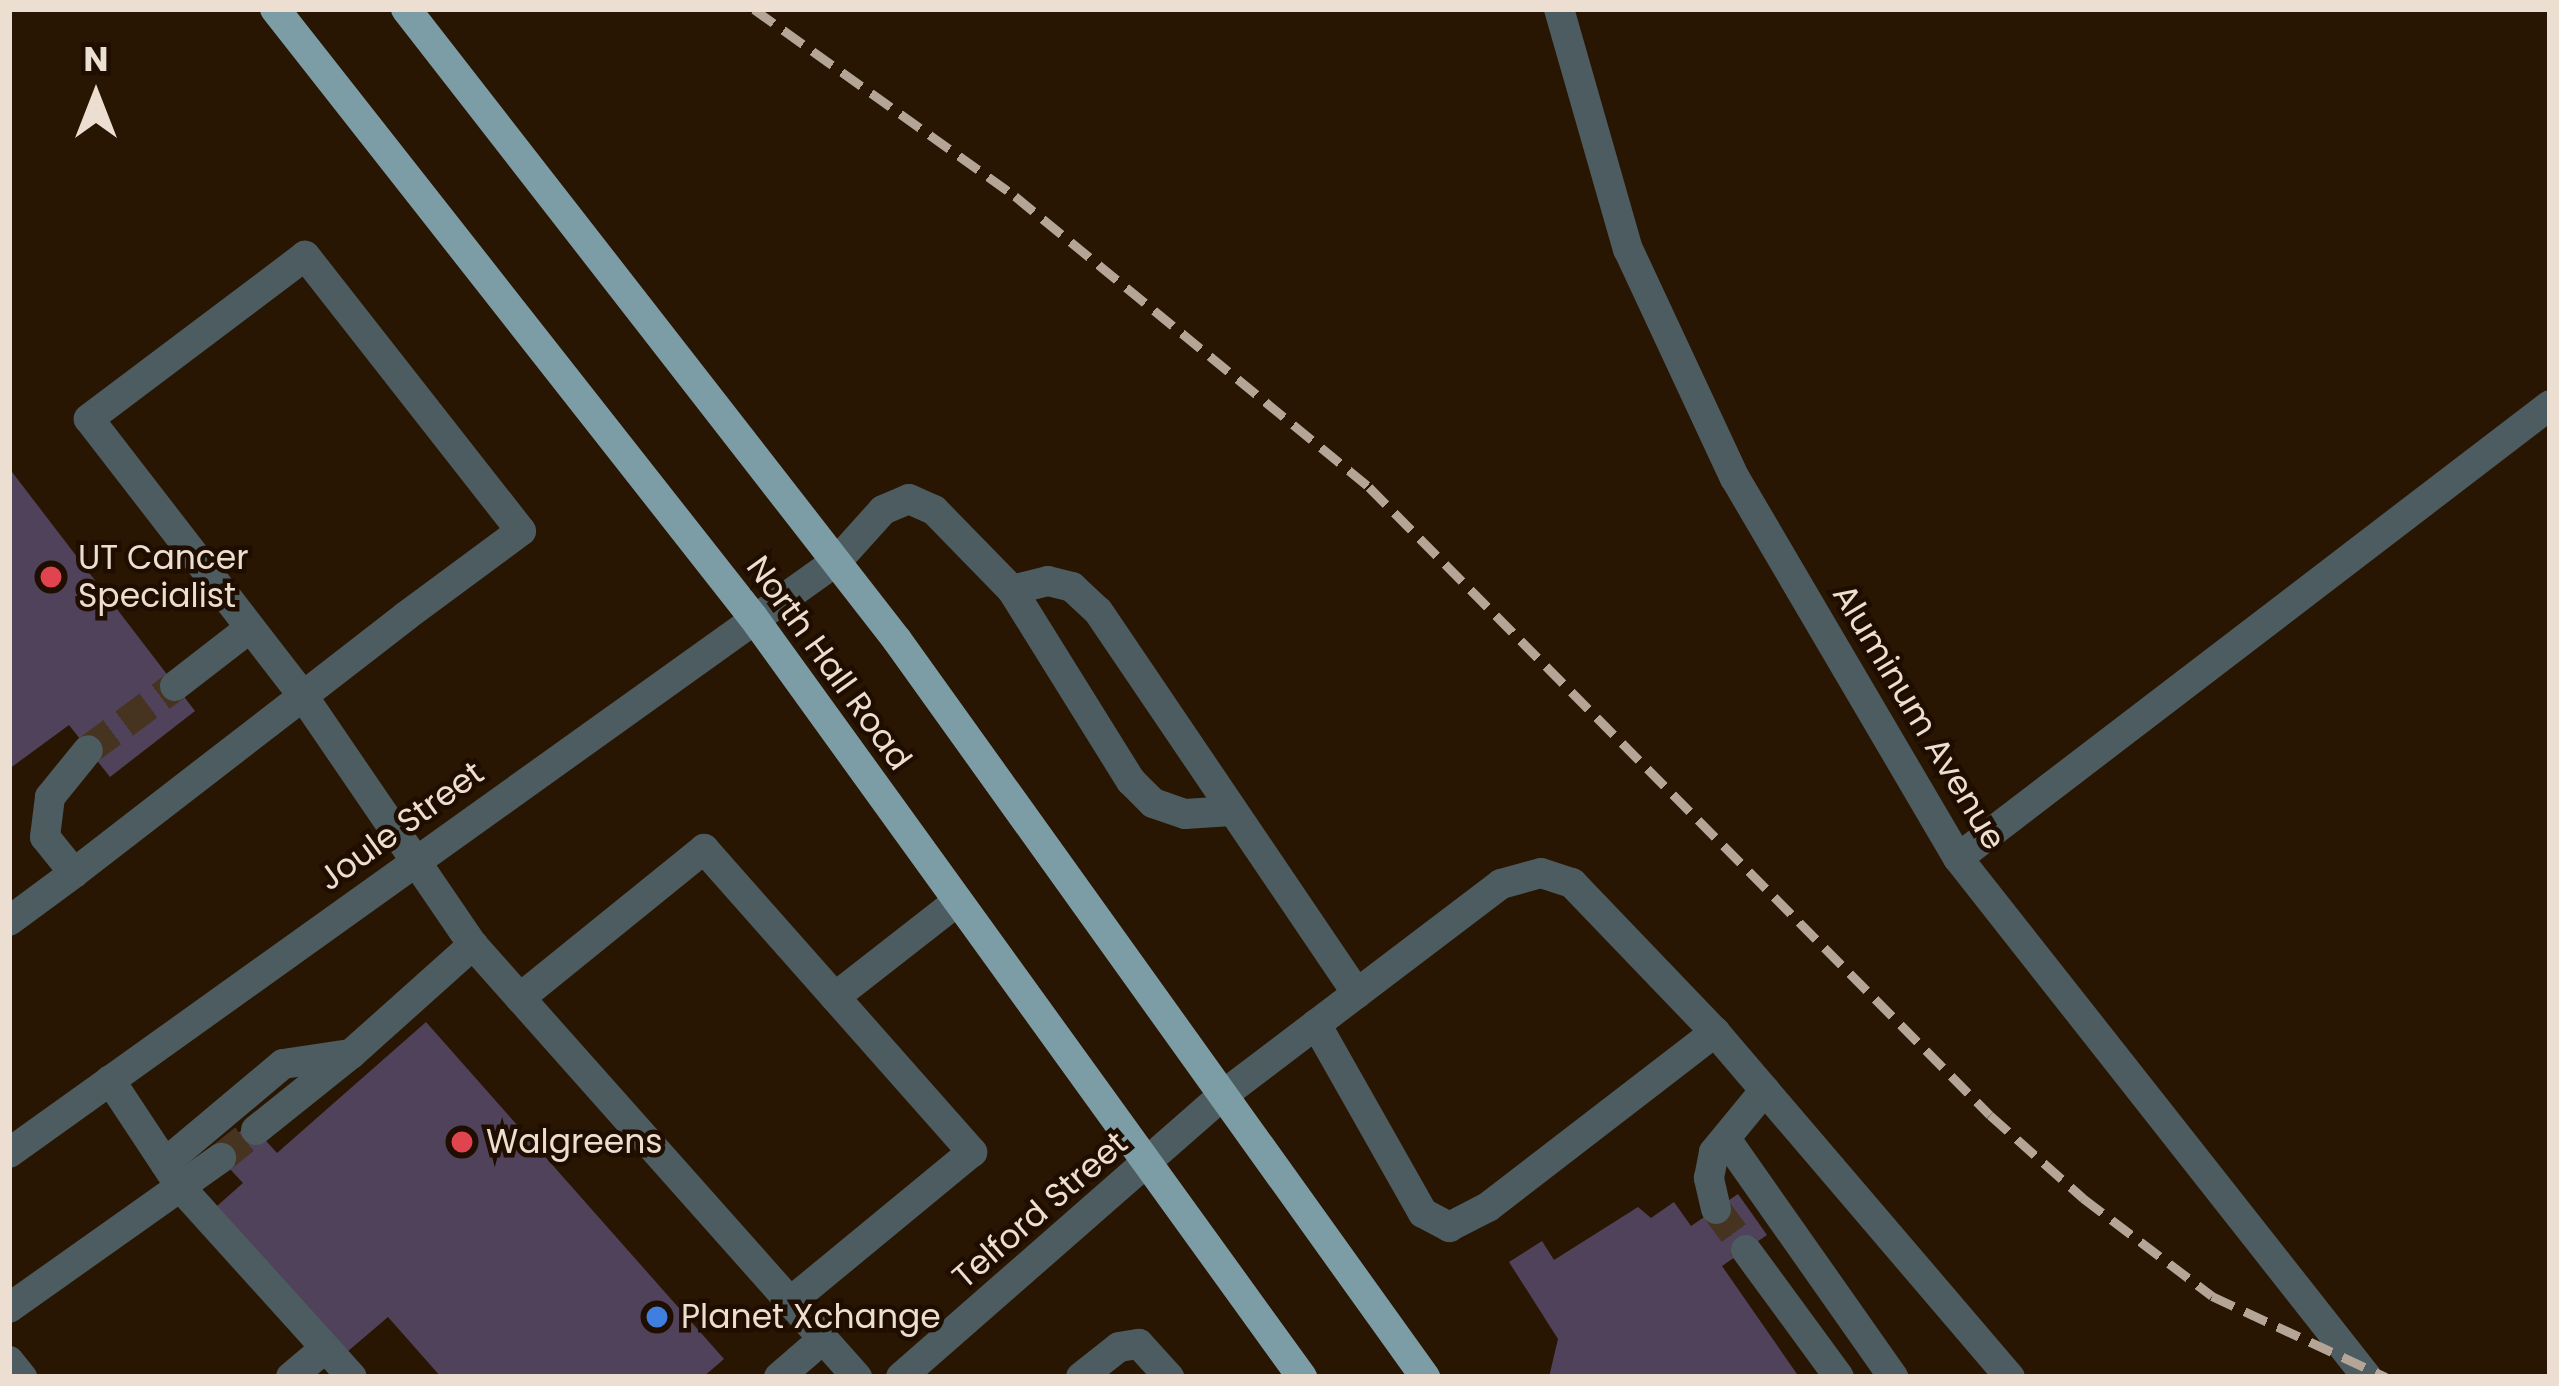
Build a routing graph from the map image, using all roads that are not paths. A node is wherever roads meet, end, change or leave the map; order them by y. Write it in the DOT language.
graph roads {
  1 [pos="274,9"];
  2 [pos="406,9"];
  3 [pos="1559,9"];
  4 [pos="2550,405"];
  5 [pos="838,560"];
  6 [pos="1012,590"];
  7 [pos="753,617"];
  8 [pos="250,628"];
  9 [pos="175,686"];
  10 [pos="303,696"];
  11 [pos="88,750"];
  12 [pos="1231,811"];
  13 [pos="1958,857"];
  14 [pos="412,863"];
  15 [pos="74,873"];
  16 [pos="958,902"];
  17 [pos="9,921"];
  18 [pos="473,945"];
  19 [pos="1357,993"];
  20 [pos="835,997"];
  21 [pos="520,998"];
  22 [pos="1316,1024"];
  23 [pos="1715,1032"];
  24 [pos="351,1054"];
  25 [pos="110,1080"];
  26 [pos="1766,1090"];
  27 [pos="1223,1095"];
  28 [pos="256,1130"];
  29 [pos="1726,1139"];
  30 [pos="9,1153"];
  31 [pos="221,1158"];
  32 [pos="1148,1165"];
  33 [pos="174,1176"];
  34 [pos="1716,1209"];
  35 [pos="1746,1250"];
  36 [pos="790,1302"];
  37 [pos="9,1308"];
  38 [pos="823,1339"];
  39 [pos="325,1349"];
  40 [pos="9,1360"];
  41 [pos="22,1377"];
  42 [pos="291,1377"];
  43 [pos="352,1377"];
  44 [pos="779,1377"];
  45 [pos="857,1377"];
  46 [pos="901,1377"];
  47 [pos="1081,1377"];
  48 [pos="1169,1377"];
  49 [pos="1302,1377"];
  50 [pos="1425,1377"];
  51 [pos="1839,1377"];
  52 [pos="1893,1377"];
  53 [pos="2010,1377"];
  54 [pos="2367,1377"];
  1 -- 7 [label="main road, North Hall Road"];
  2 -- 5 [label="main road, North Hall Road"];
  3 -- 13 [label="street, Aluminum Avenue"];
  4 -- 13 [label="street"];
  5 -- 6 [label="street, Joule Street"];
  5 -- 7 [label="street, Joule Street"];
  5 -- 27 [label="main road, North Hall Road"];
  6 -- 12 [label="street"];
  6 -- 12 [label="street"];
  7 -- 14 [label="street, Joule Street"];
  7 -- 16 [label="main road, North Hall Road"];
  8 -- 9 [label="street"];
  8 -- 10 [label="street"];
  8 -- 10 [label="street"];
  10 -- 14 [label="street"];
  10 -- 15 [label="street"];
  11 -- 15 [label="street"];
  12 -- 19 [label="street"];
  13 -- 54 [label="street, Aluminum Avenue"];
  14 -- 18 [label="street"];
  14 -- 25 [label="street, Joule Street"];
  15 -- 17 [label="street"];
  16 -- 20 [label="street"];
  16 -- 32 [label="main road, North Hall Road"];
  18 -- 21 [label="street"];
  18 -- 24 [label="street"];
  19 -- 22 [label="street, Telford Street"];
  19 -- 23 [label="street, Telford Street"];
  20 -- 21 [label="street"];
  20 -- 36 [label="street"];
  21 -- 36 [label="street"];
  22 -- 23 [label="street"];
  22 -- 27 [label="street, Telford Street"];
  23 -- 26 [label="street, Telford Street"];
  24 -- 28 [label="street"];
  24 -- 33 [label="street"];
  25 -- 30 [label="street, Joule Street"];
  25 -- 33 [label="street"];
  26 -- 29 [label="street"];
  26 -- 53 [label="street, Telford Street"];
  27 -- 32 [label="street, Telford Street"];
  27 -- 50 [label="main road, North Hall Road"];
  29 -- 34 [label="street"];
  29 -- 52 [label="street"];
  31 -- 33 [label="street"];
  32 -- 46 [label="street, Telford Street"];
  32 -- 49 [label="main road, North Hall Road"];
  33 -- 37 [label="street"];
  33 -- 39 [label="street"];
  35 -- 51 [label="street"];
  36 -- 38 [label="street"];
  38 -- 44 [label="street"];
  38 -- 45 [label="street"];
  39 -- 42 [label="street"];
  39 -- 43 [label="street"];
  40 -- 41 [label="street"];
  47 -- 48 [label="street"];
}
